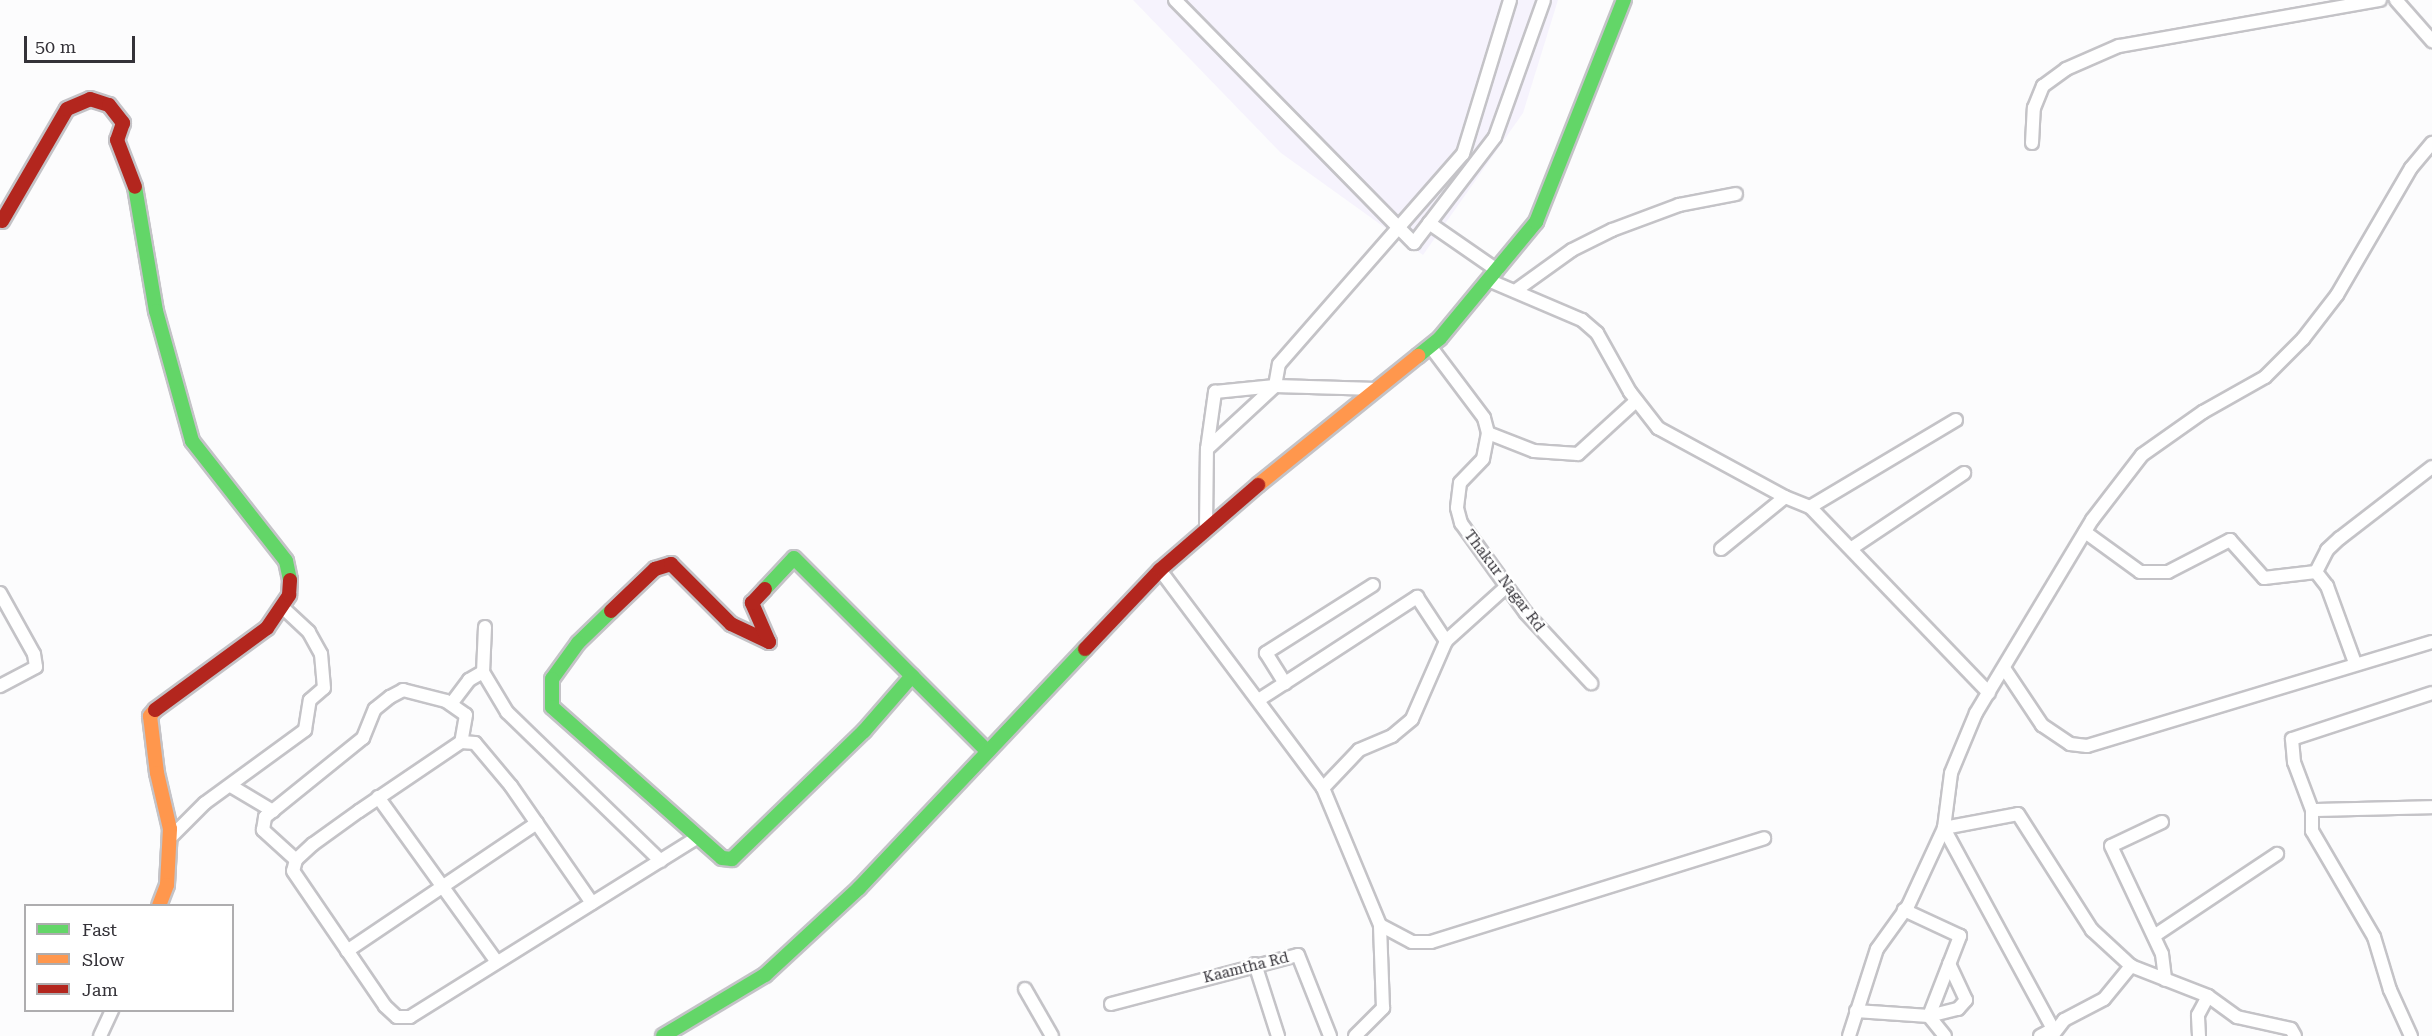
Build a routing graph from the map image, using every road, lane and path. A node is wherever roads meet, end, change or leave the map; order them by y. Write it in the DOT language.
graph roads {
  1 [pos="1176,0"];
  2 [pos="1510,0"];
  3 [pos="1544,0"];
  4 [pos="1624,0"];
  5 [pos="2380,0"];
  6 [pos="2396,0"];
  7 [pos="2432,41"];
  8 [pos="2432,143"];
  9 [pos="2032,144"];
  10 [pos="1736,194"];
  11 [pos="2,221"];
  12 [pos="1429,223"];
  13 [pos="1399,228"];
  14 [pos="1492,275"];
  15 [pos="1515,291"];
  16 [pos="1430,346"];
  17 [pos="1275,386"];
  18 [pos="1377,389"];
  19 [pos="1636,401"];
  20 [pos="1956,420"];
  21 [pos="1488,433"];
  22 [pos="1207,449"];
  23 [pos="2432,467"];
  24 [pos="1964,473"];
  25 [pos="1785,497"];
  26 [pos="1810,507"];
  27 [pos="1206,527"];
  28 [pos="2085,532"];
  29 [pos="1852,548"];
  30 [pos="1721,549"];
  31 [pos="1160,570"];
  32 [pos="2316,572"];
  33 [pos="1372,585"];
  34 [pos="1507,586"];
  35 [pos="0,592"];
  36 [pos="283,608"];
  37 [pos="484,627"];
  38 [pos="1446,641"];
  39 [pos="2432,642"];
  40 [pos="2355,663"];
  41 [pos="2004,668"];
  42 [pos="483,672"];
  43 [pos="912,676"];
  44 [pos="1592,682"];
  45 [pos="1285,683"];
  46 [pos="0,686"];
  47 [pos="1989,693"];
  48 [pos="2432,693"];
  49 [pos="1260,699"];
  50 [pos="451,704"];
  51 [pos="461,742"];
  52 [pos="987,751"];
  53 [pos="231,786"];
  54 [pos="1323,788"];
  55 [pos="378,798"];
  56 [pos="2432,807"];
  57 [pos="2312,810"];
  58 [pos="273,811"];
  59 [pos="2162,822"];
  60 [pos="537,823"];
  61 [pos="1944,828"];
  62 [pos="170,838"];
  63 [pos="697,838"];
  64 [pos="1764,838"];
  65 [pos="2277,854"];
  66 [pos="296,860"];
  67 [pos="661,861"];
  68 [pos="442,886"];
  69 [pos="592,903"];
  70 [pos="160,904"];
  71 [pos="1904,910"];
  72 [pos="1380,925"];
  73 [pos="2154,936"];
  74 [pos="347,951"];
  75 [pos="497,962"];
  76 [pos="1255,964"];
  77 [pos="1949,964"];
  78 [pos="2131,966"];
  79 [pos="2165,980"];
  80 [pos="1025,989"];
  81 [pos="2208,996"];
  82 [pos="1111,1004"];
  83 [pos="1856,1011"];
  84 [pos="112,1012"];
  85 [pos="1929,1016"];
  86 [pos="2053,1033"];
  87 [pos="666,1035"];
  88 [pos="100,1036"];
  89 [pos="1052,1036"];
  90 [pos="1278,1036"];
  91 [pos="1330,1036"];
  92 [pos="1355,1036"];
  93 [pos="1849,1036"];
  94 [pos="1945,1036"];
  95 [pos="2040,1036"];
  96 [pos="2199,1036"];
  97 [pos="2295,1036"];
  98 [pos="2411,1036"];
  1 -- 13 [label="street"];
  2 -- 13 [label="street"];
  3 -- 12 [label="street"];
  4 -- 14 [label="street"];
  5 -- 9 [label="street"];
  6 -- 7 [label="street"];
  8 -- 28 [label="street"];
  10 -- 15 [label="street"];
  11 -- 36 [label="street"];
  12 -- 13 [label="street"];
  12 -- 14 [label="street"];
  13 -- 17 [label="street"];
  14 -- 15 [label="street"];
  14 -- 16 [label="street"];
  15 -- 19 [label="street"];
  16 -- 18 [label="street"];
  16 -- 21 [label="street"];
  17 -- 18 [label="street"];
  17 -- 22 [label="street"];
  17 -- 22 [label="street"];
  18 -- 27 [label="street"];
  19 -- 21 [label="street"];
  19 -- 25 [label="street"];
  20 -- 26 [label="street"];
  21 -- 34 [label="street, Thakur Nagar Rd"];
  22 -- 27 [label="street"];
  23 -- 32 [label="street"];
  24 -- 29 [label="street"];
  25 -- 26 [label="street"];
  25 -- 30 [label="street"];
  26 -- 29 [label="street"];
  27 -- 31 [label="street"];
  28 -- 32 [label="street"];
  28 -- 41 [label="street"];
  29 -- 47 [label="street"];
  31 -- 49 [label="street"];
  31 -- 52 [label="street"];
  32 -- 40 [label="street"];
  33 -- 45 [label="street"];
  34 -- 38 [label="street"];
  34 -- 44 [label="street, Thakur Nagar Rd"];
  35 -- 46 [label="street"];
  36 -- 53 [label="street"];
  36 -- 62 [label="street"];
  37 -- 42 [label="street"];
  38 -- 45 [label="street"];
  38 -- 54 [label="street"];
  39 -- 40 [label="street"];
  40 -- 41 [label="street"];
  41 -- 47 [label="street"];
  42 -- 50 [label="street"];
  42 -- 67 [label="street"];
  43 -- 52 [label="street"];
  43 -- 63 [label="street"];
  43 -- 63 [label="street"];
  45 -- 49 [label="street"];
  47 -- 61 [label="street"];
  48 -- 57 [label="street"];
  49 -- 54 [label="street"];
  50 -- 51 [label="street"];
  50 -- 58 [label="street"];
  51 -- 55 [label="street"];
  51 -- 60 [label="street"];
  52 -- 87 [label="street"];
  53 -- 58 [label="street"];
  53 -- 62 [label="street"];
  54 -- 72 [label="street"];
  55 -- 66 [label="street"];
  55 -- 68 [label="street"];
  56 -- 57 [label="street"];
  57 -- 98 [label="street"];
  58 -- 66 [label="street"];
  59 -- 73 [label="street"];
  60 -- 68 [label="street"];
  60 -- 69 [label="street"];
  61 -- 71 [label="street"];
  61 -- 78 [label="street"];
  61 -- 86 [label="street"];
  62 -- 70 [label="street"];
  63 -- 67 [label="street"];
  64 -- 72 [label="street"];
  65 -- 73 [label="street"];
  66 -- 74 [label="street"];
  67 -- 69 [label="street"];
  68 -- 74 [label="street"];
  68 -- 75 [label="street"];
  69 -- 75 [label="street"];
  71 -- 77 [label="street"];
  71 -- 83 [label="street"];
  72 -- 92 [label="street"];
  73 -- 79 [label="street"];
  74 -- 75 [label="street"];
  76 -- 82 [label="street, Kaamtha Rd"];
  76 -- 90 [label="street"];
  76 -- 91 [label="street, Kaamtha Rd"];
  77 -- 85 [label="street"];
  77 -- 85 [label="street"];
  78 -- 79 [label="street"];
  78 -- 86 [label="street"];
  79 -- 81 [label="street"];
  80 -- 89 [label="street"];
  81 -- 96 [label="street"];
  81 -- 97 [label="street"];
  83 -- 85 [label="street"];
  83 -- 93 [label="street"];
  84 -- 88 [label="street"];
  85 -- 94 [label="street"];
  86 -- 95 [label="street"];
}
